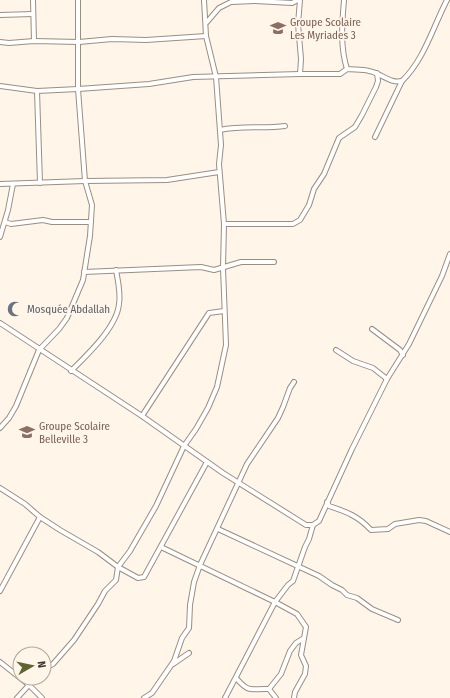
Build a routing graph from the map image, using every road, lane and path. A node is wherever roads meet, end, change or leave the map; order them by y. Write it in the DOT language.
graph roads {
  1 [pos="34,0"];
  2 [pos="78,0"];
  3 [pos="204,0"];
  4 [pos="299,0"];
  5 [pos="344,0"];
  6 [pos="447,0"];
  7 [pos="33,14"];
  8 [pos="0,15"];
  9 [pos="206,22"];
  10 [pos="206,36"];
  11 [pos="34,41"];
  12 [pos="0,42"];
  13 [pos="79,42"];
  14 [pos="347,69"];
  15 [pos="377,73"];
  16 [pos="300,74"];
  17 [pos="216,77"];
  18 [pos="402,81"];
  19 [pos="0,86"];
  20 [pos="78,89"];
  21 [pos="37,90"];
  22 [pos="285,126"];
  23 [pos="220,130"];
  24 [pos="375,137"];
  25 [pos="219,172"];
  26 [pos="85,181"];
  27 [pos="40,183"];
  28 [pos="0,184"];
  29 [pos="13,184"];
  30 [pos="5,222"];
  31 [pos="91,222"];
  32 [pos="224,224"];
  33 [pos="0,238"];
  34 [pos="450,254"];
  35 [pos="274,262"];
  36 [pos="448,265"];
  37 [pos="223,268"];
  38 [pos="116,270"];
  39 [pos="84,272"];
  40 [pos="224,311"];
  41 [pos="0,323"];
  42 [pos="372,330"];
  43 [pos="39,350"];
  44 [pos="336,350"];
  45 [pos="403,355"];
  46 [pos="71,371"];
  47 [pos="387,380"];
  48 [pos="294,382"];
  49 [pos="142,416"];
  50 [pos="0,428"];
  51 [pos="184,446"];
  52 [pos="207,462"];
  53 [pos="239,483"];
  54 [pos="0,488"];
  55 [pos="327,502"];
  56 [pos="40,517"];
  57 [pos="313,525"];
  58 [pos="218,529"];
  59 [pos="450,532"];
  60 [pos="161,547"];
  61 [pos="200,565"];
  62 [pos="298,566"];
  63 [pos="118,568"];
  64 [pos="0,591"];
  65 [pos="275,602"];
  66 [pos="398,620"];
  67 [pos="304,638"];
  68 [pos="189,653"];
  69 [pos="0,662"];
  70 [pos="52,665"];
  71 [pos="171,665"];
  72 [pos="12,672"];
  73 [pos="236,678"];
  74 [pos="28,686"];
  75 [pos="30,686"];
  76 [pos="269,689"];
  77 [pos="17,698"];
  78 [pos="42,698"];
  79 [pos="144,698"];
  80 [pos="226,698"];
  81 [pos="276,698"];
  82 [pos="294,698"];
  1 -- 7 [label="street"];
  2 -- 13 [label="street"];
  3 -- 9 [label="street"];
  4 -- 9 [label="street"];
  4 -- 16 [label="street"];
  5 -- 14 [label="street"];
  6 -- 18 [label="street"];
  7 -- 8 [label="street"];
  7 -- 11 [label="street"];
  9 -- 10 [label="street"];
  10 -- 13 [label="street"];
  10 -- 17 [label="street"];
  11 -- 12 [label="street"];
  11 -- 13 [label="street"];
  13 -- 20 [label="street"];
  14 -- 15 [label="street"];
  14 -- 16 [label="street"];
  15 -- 18 [label="street"];
  15 -- 32 [label="street"];
  16 -- 17 [label="street"];
  17 -- 20 [label="street"];
  17 -- 23 [label="street"];
  18 -- 24 [label="street"];
  19 -- 21 [label="street"];
  20 -- 21 [label="street"];
  20 -- 26 [label="street"];
  21 -- 27 [label="street"];
  22 -- 23 [label="street"];
  23 -- 25 [label="street"];
  25 -- 26 [label="street"];
  25 -- 32 [label="street"];
  26 -- 27 [label="street"];
  26 -- 31 [label="street"];
  27 -- 29 [label="street"];
  28 -- 29 [label="street"];
  29 -- 30 [label="street"];
  30 -- 31 [label="street"];
  30 -- 33 [label="street"];
  31 -- 39 [label="street"];
  32 -- 37 [label="street"];
  34 -- 36 [label="street"];
  35 -- 37 [label="street"];
  36 -- 45 [label="street"];
  37 -- 38 [label="street"];
  37 -- 40 [label="street"];
  38 -- 39 [label="street"];
  38 -- 46 [label="street"];
  39 -- 43 [label="street"];
  40 -- 49 [label="street"];
  40 -- 51 [label="street"];
  41 -- 43 [label="street"];
  42 -- 45 [label="street"];
  43 -- 46 [label="street"];
  43 -- 50 [label="street"];
  44 -- 47 [label="street"];
  45 -- 47 [label="street"];
  46 -- 49 [label="street"];
  47 -- 55 [label="street"];
  48 -- 53 [label="street"];
  49 -- 51 [label="street"];
  51 -- 52 [label="street"];
  51 -- 63 [label="street"];
  52 -- 53 [label="street"];
  52 -- 60 [label="street"];
  53 -- 57 [label="street"];
  53 -- 58 [label="street"];
  54 -- 56 [label="street"];
  55 -- 57 [label="street"];
  55 -- 59 [label="street"];
  56 -- 63 [label="street"];
  56 -- 64 [label="street"];
  57 -- 62 [label="street"];
  58 -- 61 [label="street"];
  58 -- 62 [label="street"];
  60 -- 61 [label="street"];
  60 -- 63 [label="street"];
  61 -- 65 [label="street"];
  61 -- 71 [label="street"];
  62 -- 65 [label="street"];
  62 -- 66 [label="street"];
  63 -- 70 [label="street"];
  65 -- 67 [label="street"];
  65 -- 73 [label="street"];
  67 -- 76 [label="street"];
  67 -- 82 [label="street"];
  68 -- 71 [label="street"];
  69 -- 72 [label="street"];
  71 -- 79 [label="street"];
  73 -- 76 [label="street"];
  73 -- 80 [label="street"];
  74 -- 77 [label="street"];
  75 -- 78 [label="street"];
  76 -- 81 [label="street"];
}
